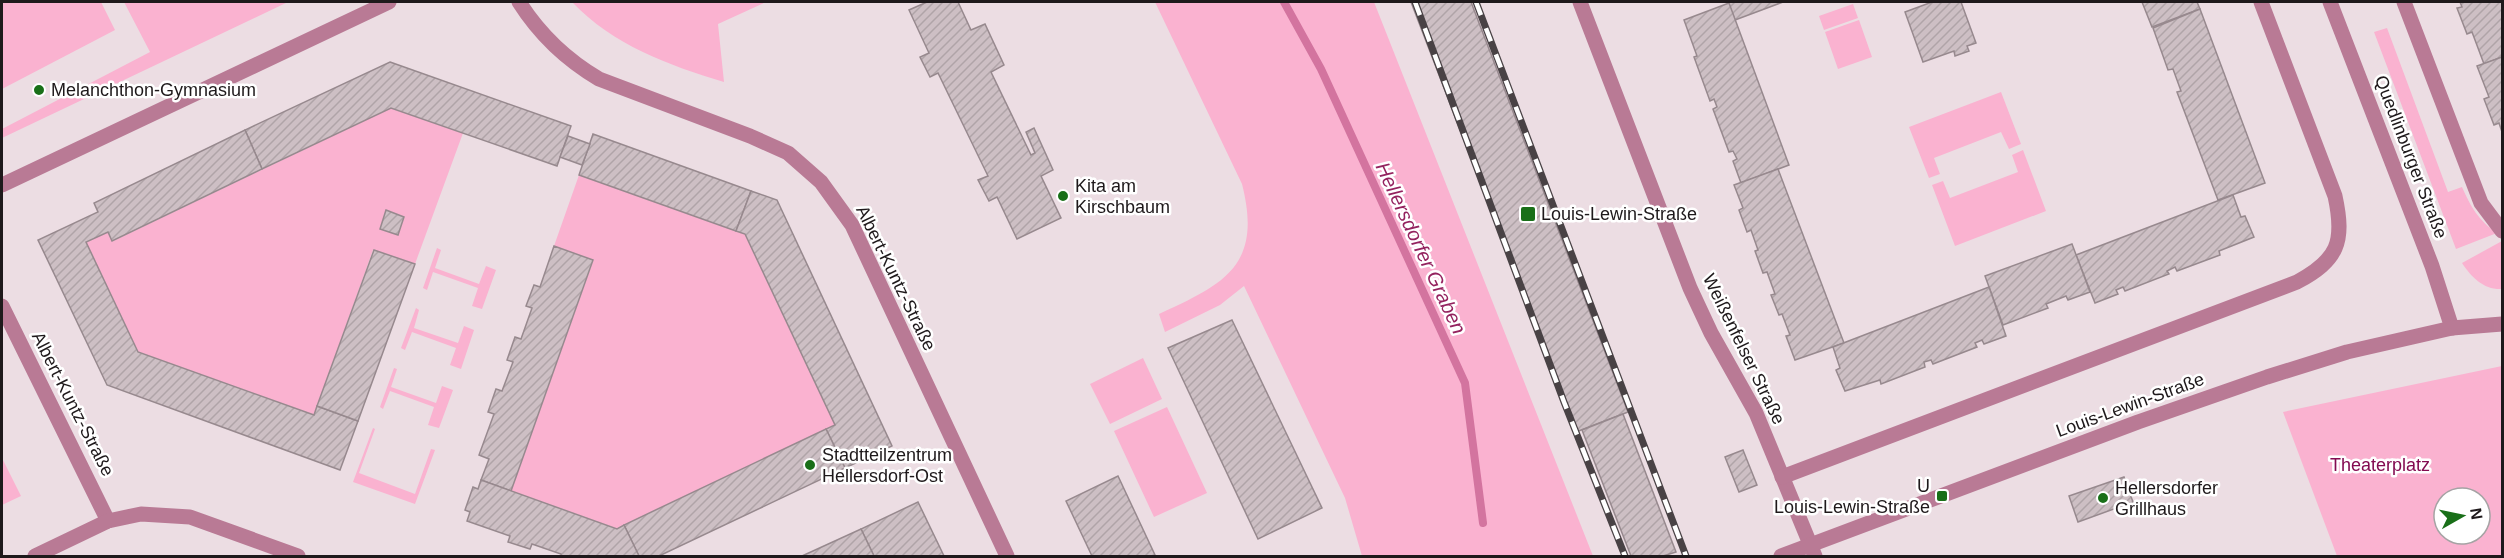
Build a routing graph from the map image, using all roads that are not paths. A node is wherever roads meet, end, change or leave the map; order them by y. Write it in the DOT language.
graph roads {
  1 [pos="389,2"];
  2 [pos="519,2"];
  3 [pos="1580,2"];
  4 [pos="2261,2"];
  5 [pos="2330,2"];
  6 [pos="2404,2"];
  7 [pos="2,185"];
  8 [pos="2502,231"];
  9 [pos="2,306"];
  10 [pos="2502,324"];
  11 [pos="2452,328"];
  12 [pos="1782,477"];
  13 [pos="108,520"];
  14 [pos="1813,551"];
  15 [pos="35,556"];
  16 [pos="298,556"];
  17 [pos="1007,556"];
  18 [pos="1781,556"];
  1 -- 7 [label="street"];
  2 -- 17 [label="street, Albert-Kuntz-Straße"];
  3 -- 12 [label="street, Weißenfelser Straße"];
  4 -- 12 [label="street"];
  5 -- 11 [label="street, Quedlinburger Straße"];
  6 -- 8 [label="street"];
  9 -- 13 [label="street, Albert-Kuntz-Straße"];
  10 -- 11 [label="street, Louis-Lewin-Straße"];
  11 -- 14 [label="street, Louis-Lewin-Straße"];
  12 -- 14 [label="street, Weißenfelser Straße"];
  13 -- 15 [label="street"];
  13 -- 16 [label="street"];
  14 -- 18 [label="street, Louis-Lewin-Straße"];
}
